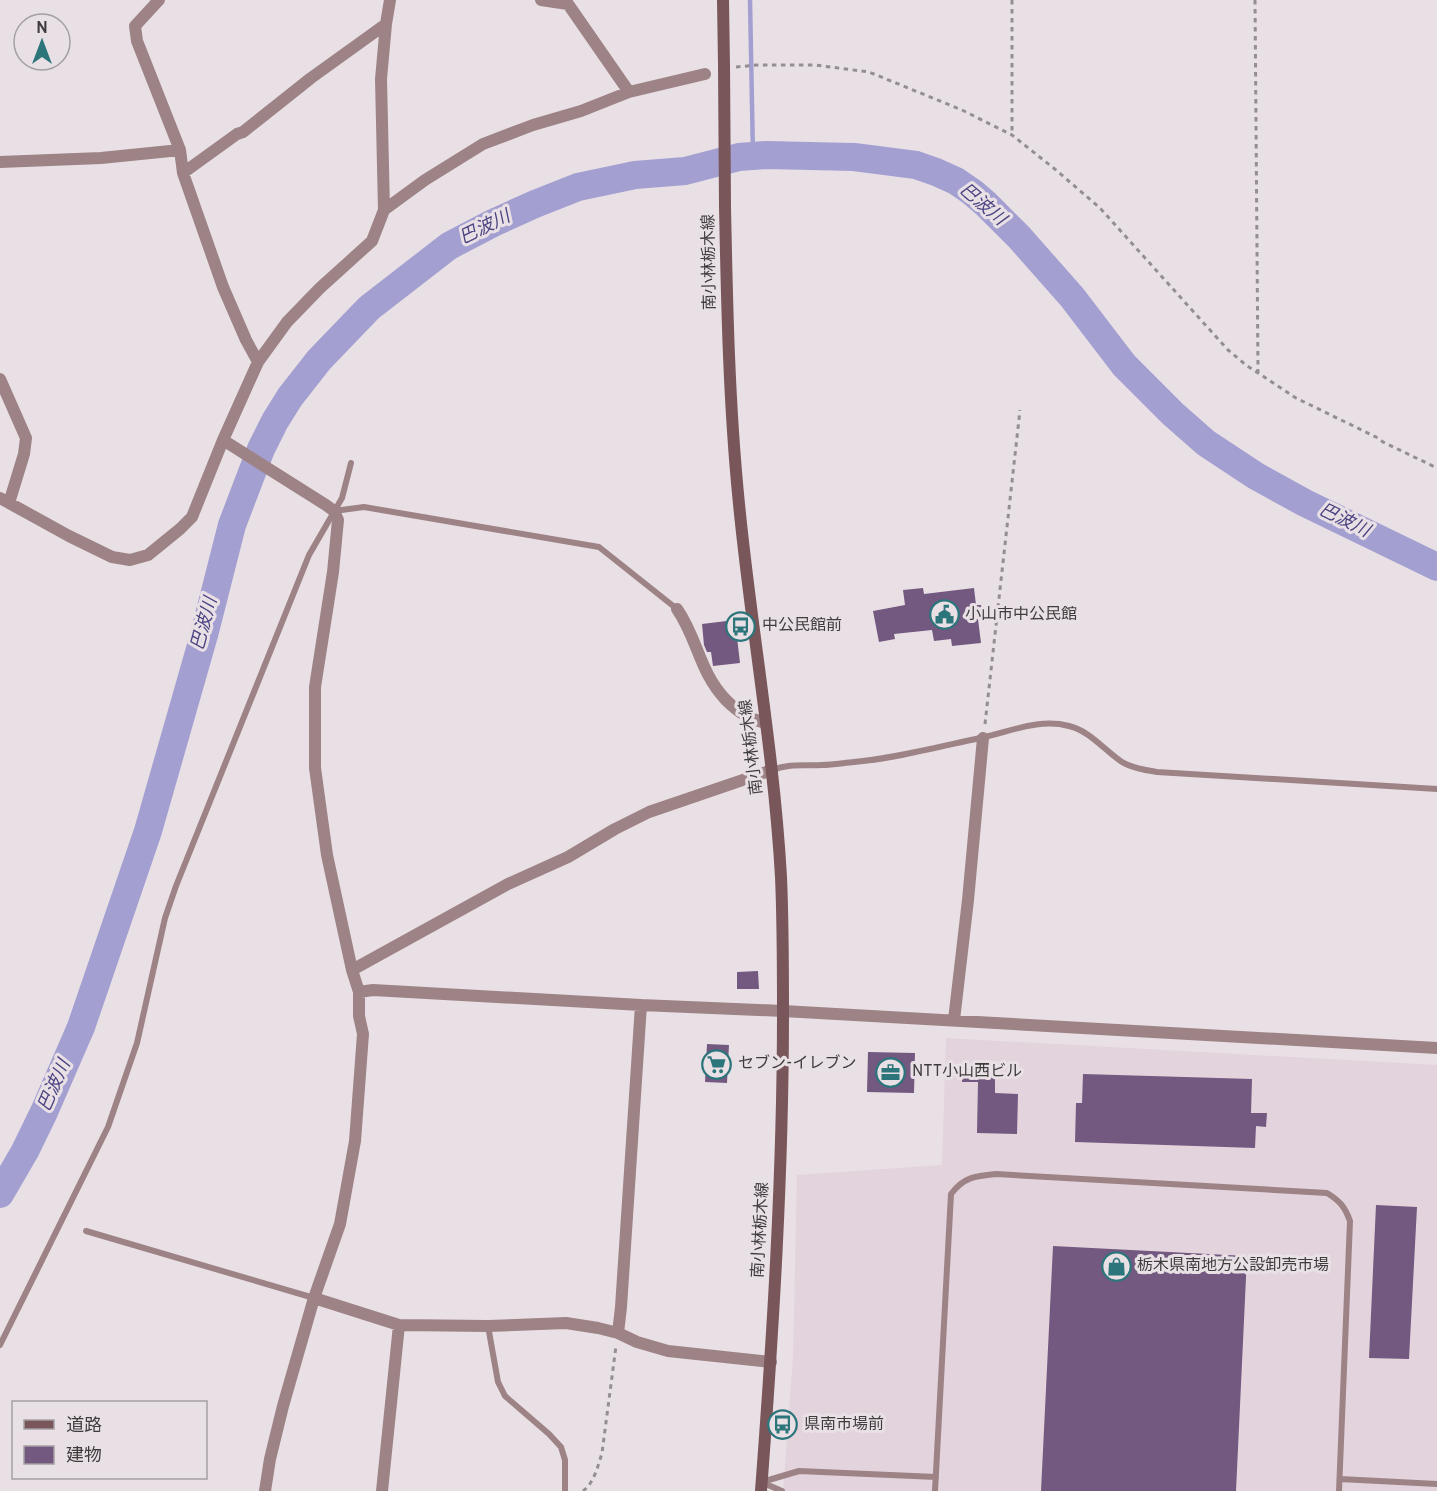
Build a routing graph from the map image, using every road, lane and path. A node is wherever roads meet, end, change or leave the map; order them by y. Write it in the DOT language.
graph roads {
  1 [pos="159,0"];
  2 [pos="390,0"];
  3 [pos="541,0"];
  4 [pos="723,0"];
  5 [pos="1012,0"];
  6 [pos="1255,0"];
  7 [pos="386,24"];
  8 [pos="728,66"];
  9 [pos="705,74"];
  10 [pos="628,92"];
  11 [pos="1012,135"];
  12 [pos="180,150"];
  13 [pos="0,162"];
  14 [pos="183,173"];
  15 [pos="384,210"];
  16 [pos="258,362"];
  17 [pos="1258,373"];
  18 [pos="0,379"];
  19 [pos="1020,410"];
  20 [pos="227,443"];
  21 [pos="351,463"];
  22 [pos="1437,468"];
  23 [pos="5,500"];
  24 [pos="330,508"];
  25 [pos="677,609"];
  26 [pos="766,723"];
  27 [pos="983,738"];
  28 [pos="772,770"];
  29 [pos="1437,789"];
  30 [pos="352,970"];
  31 [pos="359,992"];
  32 [pos="641,1005"];
  33 [pos="783,1011"];
  34 [pos="954,1020"];
  35 [pos="1437,1048"];
  36 [pos="86,1231"];
  37 [pos="314,1298"];
  38 [pos="399,1325"];
  39 [pos="488,1326"];
  40 [pos="618,1333"];
  41 [pos="0,1345"];
  42 [pos="771,1362"];
  43 [pos="936,1477"];
  44 [pos="1340,1479"];
  45 [pos="1437,1484"];
  46 [pos="761,1487"];
  47 [pos="265,1491"];
  48 [pos="382,1491"];
  49 [pos="565,1491"];
  50 [pos="583,1491"];
  51 [pos="782,1491"];
  52 [pos="935,1491"];
  53 [pos="1339,1491"];
  1 -- 12 [label="street"];
  2 -- 7 [label="street"];
  3 -- 10 [label="street"];
  4 -- 8 [label="main road, 南小林栃木線"];
  5 -- 11 [label="path"];
  6 -- 17 [label="path"];
  7 -- 14 [label="street"];
  7 -- 15 [label="street"];
  8 -- 11 [label="path"];
  8 -- 26 [label="main road, 南小林栃木線, bridge"];
  9 -- 10 [label="street"];
  10 -- 15 [label="street"];
  11 -- 17 [label="path"];
  12 -- 13 [label="street"];
  12 -- 14 [label="street"];
  14 -- 16 [label="street"];
  15 -- 16 [label="street"];
  16 -- 20 [label="street"];
  17 -- 22 [label="path"];
  18 -- 23 [label="street"];
  19 -- 27 [label="path"];
  20 -- 23 [label="street"];
  20 -- 24 [label="street"];
  21 -- 24 [label="lane"];
  24 -- 25 [label="lane"];
  24 -- 30 [label="street"];
  24 -- 41 [label="lane"];
  25 -- 26 [label="street"];
  26 -- 28 [label="main road, 南小林栃木線"];
  27 -- 28 [label="lane"];
  27 -- 29 [label="lane"];
  27 -- 34 [label="street"];
  28 -- 30 [label="street"];
  28 -- 33 [label="main road, 南小林栃木線"];
  30 -- 31 [label="street"];
  31 -- 32 [label="street"];
  31 -- 37 [label="street"];
  32 -- 33 [label="street"];
  32 -- 40 [label="street"];
  33 -- 34 [label="street"];
  33 -- 42 [label="main road, 南小林栃木線"];
  34 -- 35 [label="street"];
  36 -- 37 [label="lane"];
  37 -- 38 [label="street"];
  37 -- 47 [label="street"];
  38 -- 39 [label="street"];
  38 -- 48 [label="street"];
  39 -- 40 [label="street"];
  39 -- 49 [label="lane"];
  40 -- 42 [label="street"];
  40 -- 50 [label="path"];
  42 -- 46 [label="main road, 南小林栃木線"];
  43 -- 44 [label="lane"];
  43 -- 46 [label="lane"];
  43 -- 52 [label="lane"];
  44 -- 45 [label="lane"];
  44 -- 53 [label="lane"];
  46 -- 51 [label="lane"];
}
